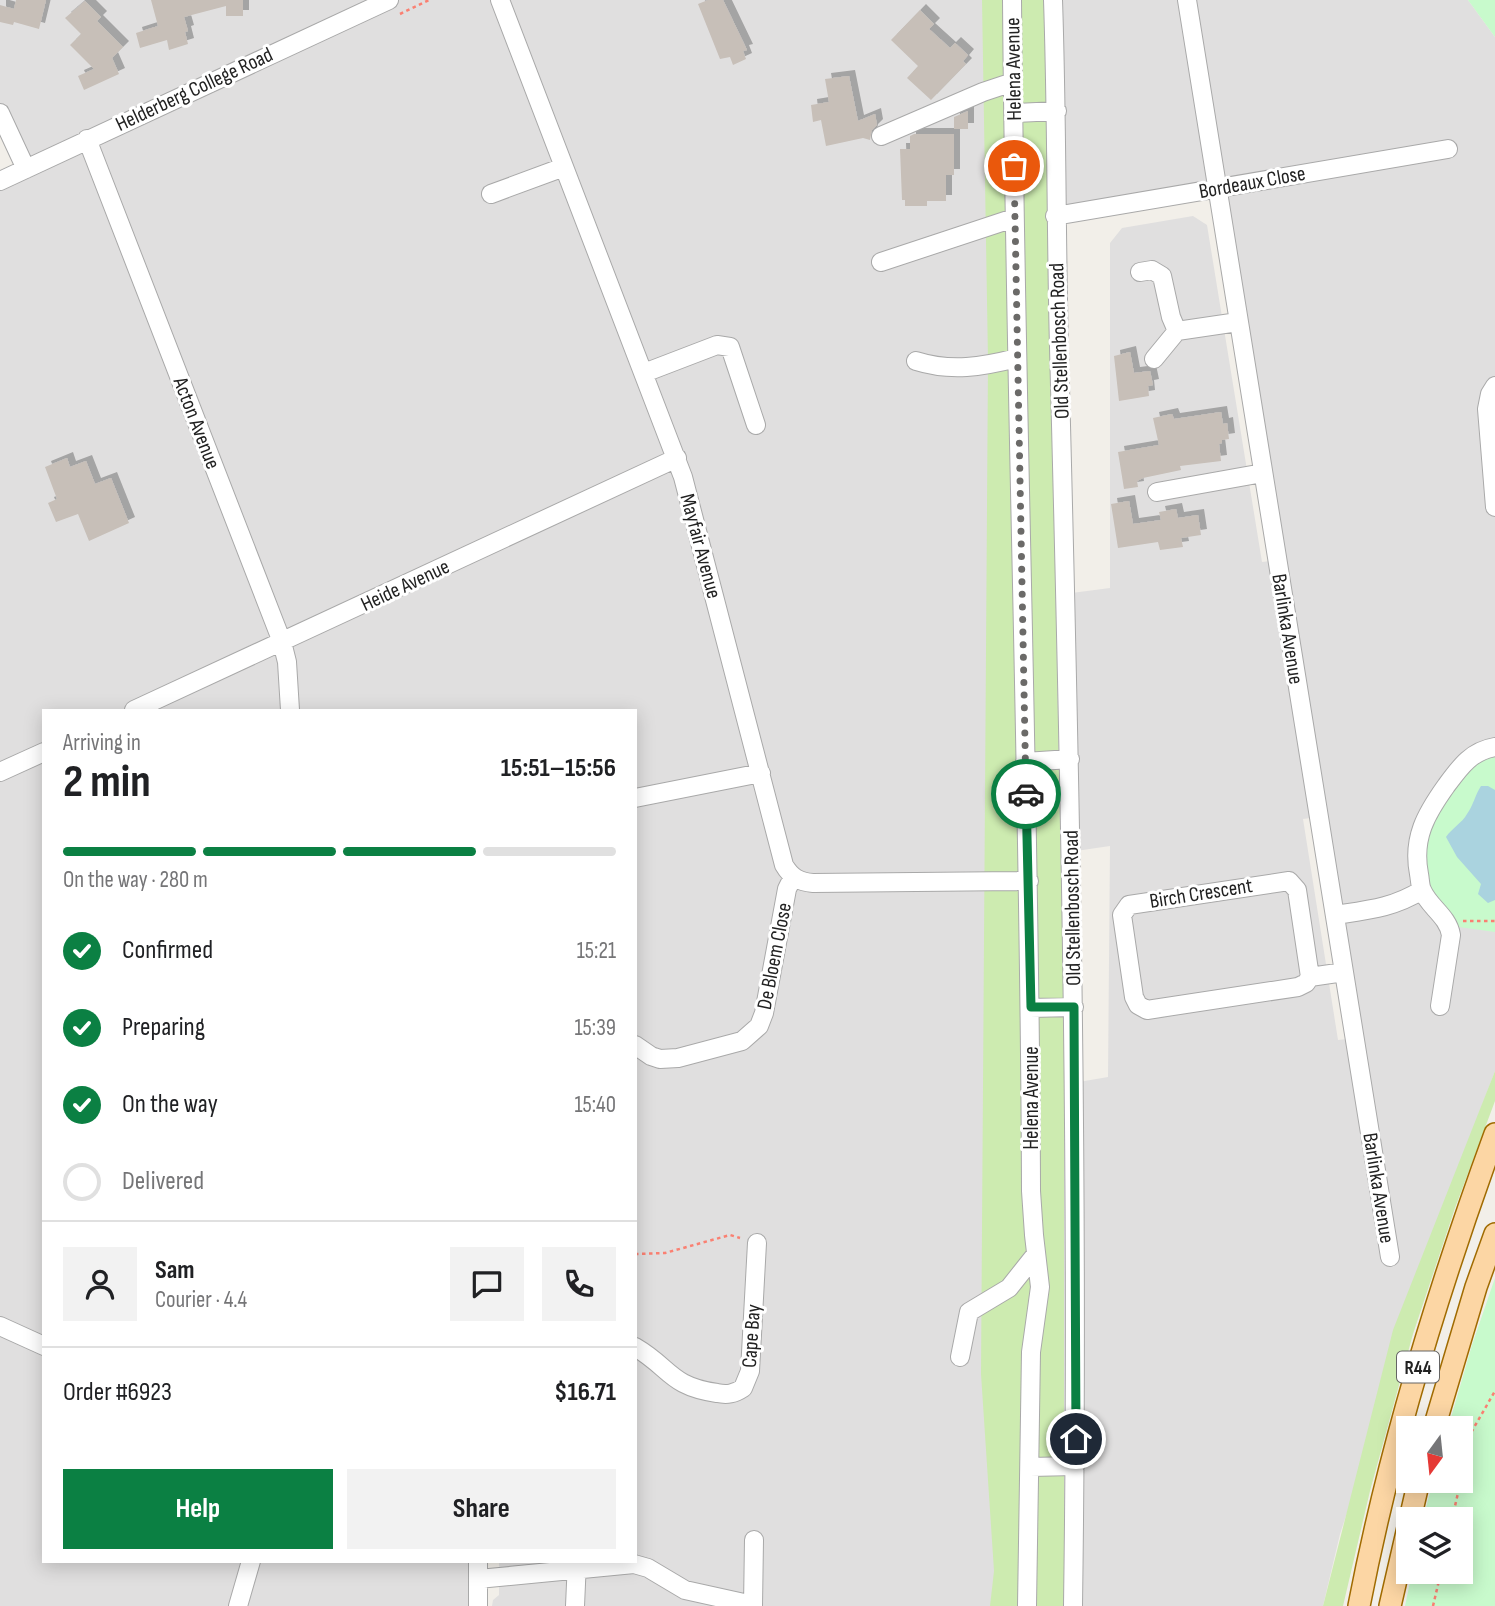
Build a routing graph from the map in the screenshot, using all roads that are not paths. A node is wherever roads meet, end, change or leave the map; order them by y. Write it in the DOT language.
graph roads {
  1 [pos="389,0"];
  2 [pos="500,0"];
  3 [pos="1012,0"];
  4 [pos="1053,0"];
  5 [pos="1187,0"];
  6 [pos="1013,82"];
  7 [pos="1057,111"];
  8 [pos="0,113"];
  9 [pos="1014,113"];
  10 [pos="881,136"];
  11 [pos="87,139"];
  12 [pos="1448,149"];
  13 [pos="564,167"];
  14 [pos="26,169"];
  15 [pos="0,181"];
  16 [pos="1217,188"];
  17 [pos="491,194"];
  18 [pos="1055,216"];
  19 [pos="1014,218"];
  20 [pos="881,262"];
  21 [pos="1140,272"];
  22 [pos="1238,322"];
  23 [pos="1177,331"];
  24 [pos="1017,358"];
  25 [pos="1154,359"];
  26 [pos="916,361"];
  27 [pos="644,373"];
  28 [pos="1495,386"];
  29 [pos="756,425"];
  30 [pos="677,458"];
  31 [pos="1263,472"];
  32 [pos="1157,492"];
  33 [pos="1495,508"];
  34 [pos="282,642"];
  35 [pos="136,709"];
  36 [pos="290,709"];
  37 [pos="1495,747"];
  38 [pos="42,753"];
  39 [pos="1070,759"];
  40 [pos="1025,762"];
  41 [pos="0,772"];
  42 [pos="761,773"];
  43 [pos="637,798"];
  44 [pos="793,877"];
  45 [pos="1029,881"];
  46 [pos="1422,890"];
  47 [pos="1335,915"];
  48 [pos="1344,972"];
  49 [pos="1310,977"];
  50 [pos="1440,1006"];
  51 [pos="1031,1007"];
  52 [pos="1074,1007"];
  53 [pos="637,1046"];
  54 [pos="1495,1134"];
  55 [pos="1495,1234"];
  56 [pos="757,1243"];
  57 [pos="1036,1254"];
  58 [pos="1390,1257"];
  59 [pos="0,1326"];
  60 [pos="42,1345"];
  61 [pos="637,1348"];
  62 [pos="960,1357"];
  63 [pos="1438,1416"];
  64 [pos="1075,1466"];
  65 [pos="1030,1467"];
  66 [pos="1416,1493"];
  67 [pos="754,1540"];
  68 [pos="250,1563"];
  69 [pos="576,1565"];
  70 [pos="478,1570"];
  71 [pos="753,1605"];
  72 [pos="238,1606"];
  73 [pos="478,1606"];
  74 [pos="575,1606"];
  75 [pos="1027,1606"];
  76 [pos="1073,1606"];
  77 [pos="1359,1606"];
  78 [pos="1390,1606"];
  1 -- 11 [label="street, Helderberg College Road"];
  2 -- 13 [label="street, Mayfair Avenue"];
  3 -- 6 [label="street, Helena Avenue"];
  4 -- 7 [label="street, Old Stellenbosch Road"];
  5 -- 16 [label="street, Barlinka Avenue"];
  6 -- 9 [label="street, Helena Avenue"];
  6 -- 10 [label="street"];
  7 -- 9 [label="street"];
  7 -- 18 [label="street, Old Stellenbosch Road"];
  8 -- 14 [label="street"];
  9 -- 19 [label="street, Helena Avenue"];
  11 -- 14 [label="street, Helderberg College Road"];
  11 -- 34 [label="street, Acton Avenue"];
  12 -- 16 [label="street, Bordeaux Close"];
  13 -- 17 [label="street"];
  13 -- 27 [label="street, Mayfair Avenue"];
  14 -- 15 [label="street, Helderberg College Road"];
  16 -- 18 [label="street, Bordeaux Close"];
  16 -- 22 [label="street, Barlinka Avenue"];
  18 -- 39 [label="street, Old Stellenbosch Road"];
  19 -- 20 [label="street"];
  19 -- 24 [label="street, Helena Avenue"];
  21 -- 23 [label="street"];
  22 -- 23 [label="street"];
  22 -- 31 [label="street, Barlinka Avenue"];
  23 -- 25 [label="street"];
  24 -- 26 [label="street"];
  24 -- 40 [label="street, Helena Avenue"];
  27 -- 29 [label="street"];
  27 -- 30 [label="street, Mayfair Avenue"];
  28 -- 33 [label="street"];
  30 -- 34 [label="street, Heide Avenue"];
  30 -- 42 [label="street, Mayfair Avenue"];
  31 -- 32 [label="street"];
  31 -- 47 [label="street, Barlinka Avenue"];
  34 -- 35 [label="street, Heide Avenue"];
  34 -- 36 [label="street, Acton Avenue"];
  37 -- 46 [label="street"];
  38 -- 41 [label="street"];
  39 -- 40 [label="street"];
  39 -- 52 [label="street, Old Stellenbosch Road"];
  40 -- 45 [label="street, Helena Avenue"];
  42 -- 43 [label="street"];
  42 -- 44 [label="street, Mayfair Avenue"];
  44 -- 45 [label="street"];
  44 -- 53 [label="street, De Bloem Close"];
  45 -- 51 [label="street, Helena Avenue"];
  46 -- 47 [label="street"];
  46 -- 50 [label="street"];
  47 -- 48 [label="street, Barlinka Avenue"];
  48 -- 49 [label="street, Birch Crescent"];
  48 -- 58 [label="street, Barlinka Avenue"];
  49 -- 49 [label="street, Birch Crescent"];
  51 -- 52 [label="street"];
  51 -- 57 [label="street, Helena Avenue"];
  52 -- 64 [label="street, Old Stellenbosch Road"];
  54 -- 77 [label="main road, R44"];
  55 -- 63 [label="main road, R44"];
  56 -- 61 [label="street, Cape Bay"];
  57 -- 62 [label="street"];
  57 -- 65 [label="street, Helena Avenue"];
  59 -- 60 [label="street"];
  64 -- 65 [label="street"];
  64 -- 76 [label="street, Old Stellenbosch Road"];
  65 -- 75 [label="street, Helena Avenue"];
  66 -- 78 [label="main road"];
  67 -- 71 [label="street"];
  68 -- 72 [label="street"];
  69 -- 70 [label="street"];
  69 -- 71 [label="street"];
  69 -- 74 [label="street"];
  70 -- 73 [label="street"];
}
